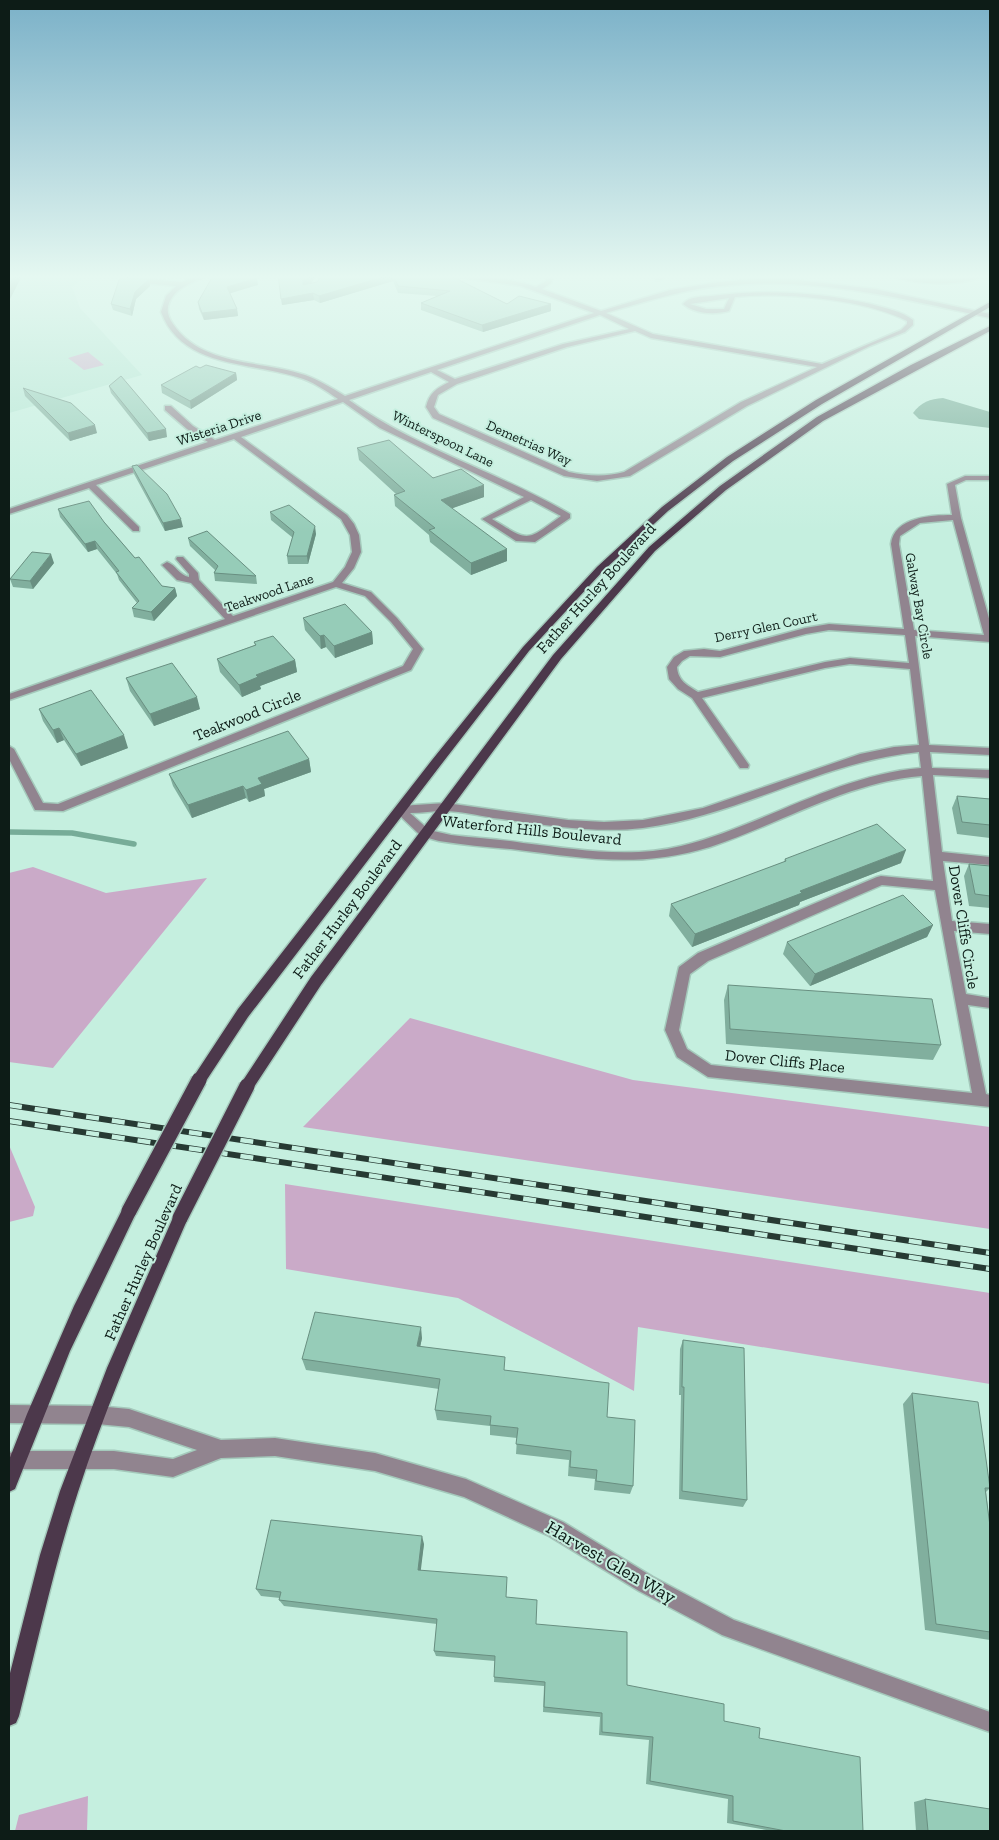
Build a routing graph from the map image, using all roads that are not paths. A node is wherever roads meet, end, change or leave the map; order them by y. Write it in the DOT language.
graph roads {
  1 [pos="224,360"];
  2 [pos="462,360"];
  3 [pos="520,360"];
  4 [pos="795,360"];
  5 [pos="836,360"];
  6 [pos="893,360"];
  7 [pos="928,360"];
  8 [pos="822,366"];
  9 [pos="432,370"];
  10 [pos="454,382"];
  11 [pos="343,400"];
  12 [pos="168,408"];
  13 [pos="235,436"];
  14 [pos="215,443"];
  15 [pos="990,478"];
  16 [pos="90,484"];
  17 [pos="532,496"];
  18 [pos="9,512"];
  19 [pos="957,518"];
  20 [pos="136,529"];
  21 [pos="180,560"];
  22 [pos="167,565"];
  23 [pos="194,581"];
  24 [pos="336,584"];
  25 [pos="231,620"];
  26 [pos="910,632"];
  27 [pos="990,638"];
  28 [pos="915,666"];
  29 [pos="696,696"];
  30 [pos="9,697"];
  31 [pos="926,748"];
  32 [pos="9,749"];
  33 [pos="990,751"];
  34 [pos="744,765"];
  35 [pos="927,772"];
  36 [pos="990,774"];
  37 [pos="446,807"];
  38 [pos="400,810"];
  39 [pos="426,835"];
  40 [pos="936,856"];
  41 [pos="990,862"];
  42 [pos="940,886"];
  43 [pos="946,925"];
  44 [pos="990,929"];
  45 [pos="960,999"];
  46 [pos="990,1003"];
  47 [pos="985,1100"];
  48 [pos="36,1413"];
  49 [pos="9,1414"];
  50 [pos="97,1415"];
  51 [pos="221,1449"];
  52 [pos="79,1460"];
  53 [pos="13,1461"];
  54 [pos="9,1483"];
  55 [pos="9,1716"];
  56 [pos="990,1722"];
  1 -- 11 [label="street, Winterspoon Lane"];
  2 -- 9 [label="street, Wisteria Drive"];
  3 -- 10 [label="street, Demetrias Way"];
  4 -- 8 [label="street"];
  5 -- 8 [label="street, Demetrias Way"];
  6 -- 38 [label="main road, Father Hurley Boulevard"];
  7 -- 37 [label="main road, Father Hurley Boulevard"];
  8 -- 10 [label="street, Demetrias Way"];
  9 -- 10 [label="street"];
  9 -- 11 [label="street, Wisteria Drive"];
  11 -- 13 [label="street, Wisteria Drive"];
  11 -- 17 [label="street, Winterspoon Lane"];
  12 -- 14 [label="street"];
  13 -- 14 [label="street, Wisteria Drive"];
  13 -- 24 [label="street, Teakwood Lane"];
  14 -- 16 [label="street, Wisteria Drive"];
  15 -- 19 [label="street"];
  16 -- 18 [label="street, Wisteria Drive"];
  16 -- 20 [label="street"];
  17 -- 17 [label="street, Winterspoon Lane"];
  19 -- 26 [label="street, Galway Bay Circle"];
  19 -- 27 [label="street"];
  21 -- 23 [label="street"];
  22 -- 23 [label="street"];
  23 -- 25 [label="street"];
  24 -- 25 [label="street, Teakwood Lane"];
  24 -- 32 [label="street, Teakwood Circle"];
  25 -- 30 [label="street, Teakwood Lane"];
  26 -- 27 [label="street"];
  26 -- 28 [label="street, Galway Bay Circle"];
  26 -- 29 [label="street, Derry Glen Court"];
  28 -- 29 [label="street"];
  28 -- 31 [label="street, Galway Bay Circle"];
  29 -- 34 [label="street, Derry Glen Court"];
  31 -- 33 [label="street, Waterford Hills Boulevard"];
  31 -- 35 [label="street, Dover Cliffs Circle"];
  31 -- 37 [label="street, Waterford Hills Boulevard"];
  35 -- 36 [label="street, Waterford Hills Boulevard"];
  35 -- 39 [label="street, Waterford Hills Boulevard"];
  35 -- 40 [label="street, Dover Cliffs Circle"];
  37 -- 38 [label="street, Waterford Hills Boulevard"];
  37 -- 39 [label="main road, Father Hurley Boulevard"];
  38 -- 39 [label="street, Waterford Hills Boulevard"];
  38 -- 48 [label="main road, Father Hurley Boulevard, bridge"];
  39 -- 50 [label="main road, Father Hurley Boulevard, bridge"];
  40 -- 41 [label="street"];
  40 -- 42 [label="street, Dover Cliffs Circle"];
  42 -- 43 [label="street, Dover Cliffs Circle"];
  42 -- 47 [label="street, Dover Cliffs Place"];
  43 -- 44 [label="street"];
  43 -- 45 [label="street, Dover Cliffs Circle"];
  45 -- 46 [label="street"];
  45 -- 47 [label="street, Dover Cliffs Circle"];
  48 -- 49 [label="street, Harvest Glen Way"];
  48 -- 50 [label="street, Harvest Glen Way"];
  48 -- 53 [label="main road, Father Hurley Boulevard"];
  50 -- 51 [label="street, Harvest Glen Way"];
  50 -- 52 [label="main road, Father Hurley Boulevard"];
  51 -- 52 [label="street, Harvest Glen Way"];
  51 -- 56 [label="street, Harvest Glen Way"];
  52 -- 53 [label="street, Harvest Glen Way"];
  52 -- 55 [label="main road, Father Hurley Boulevard"];
  53 -- 54 [label="main road, Father Hurley Boulevard"];
}
